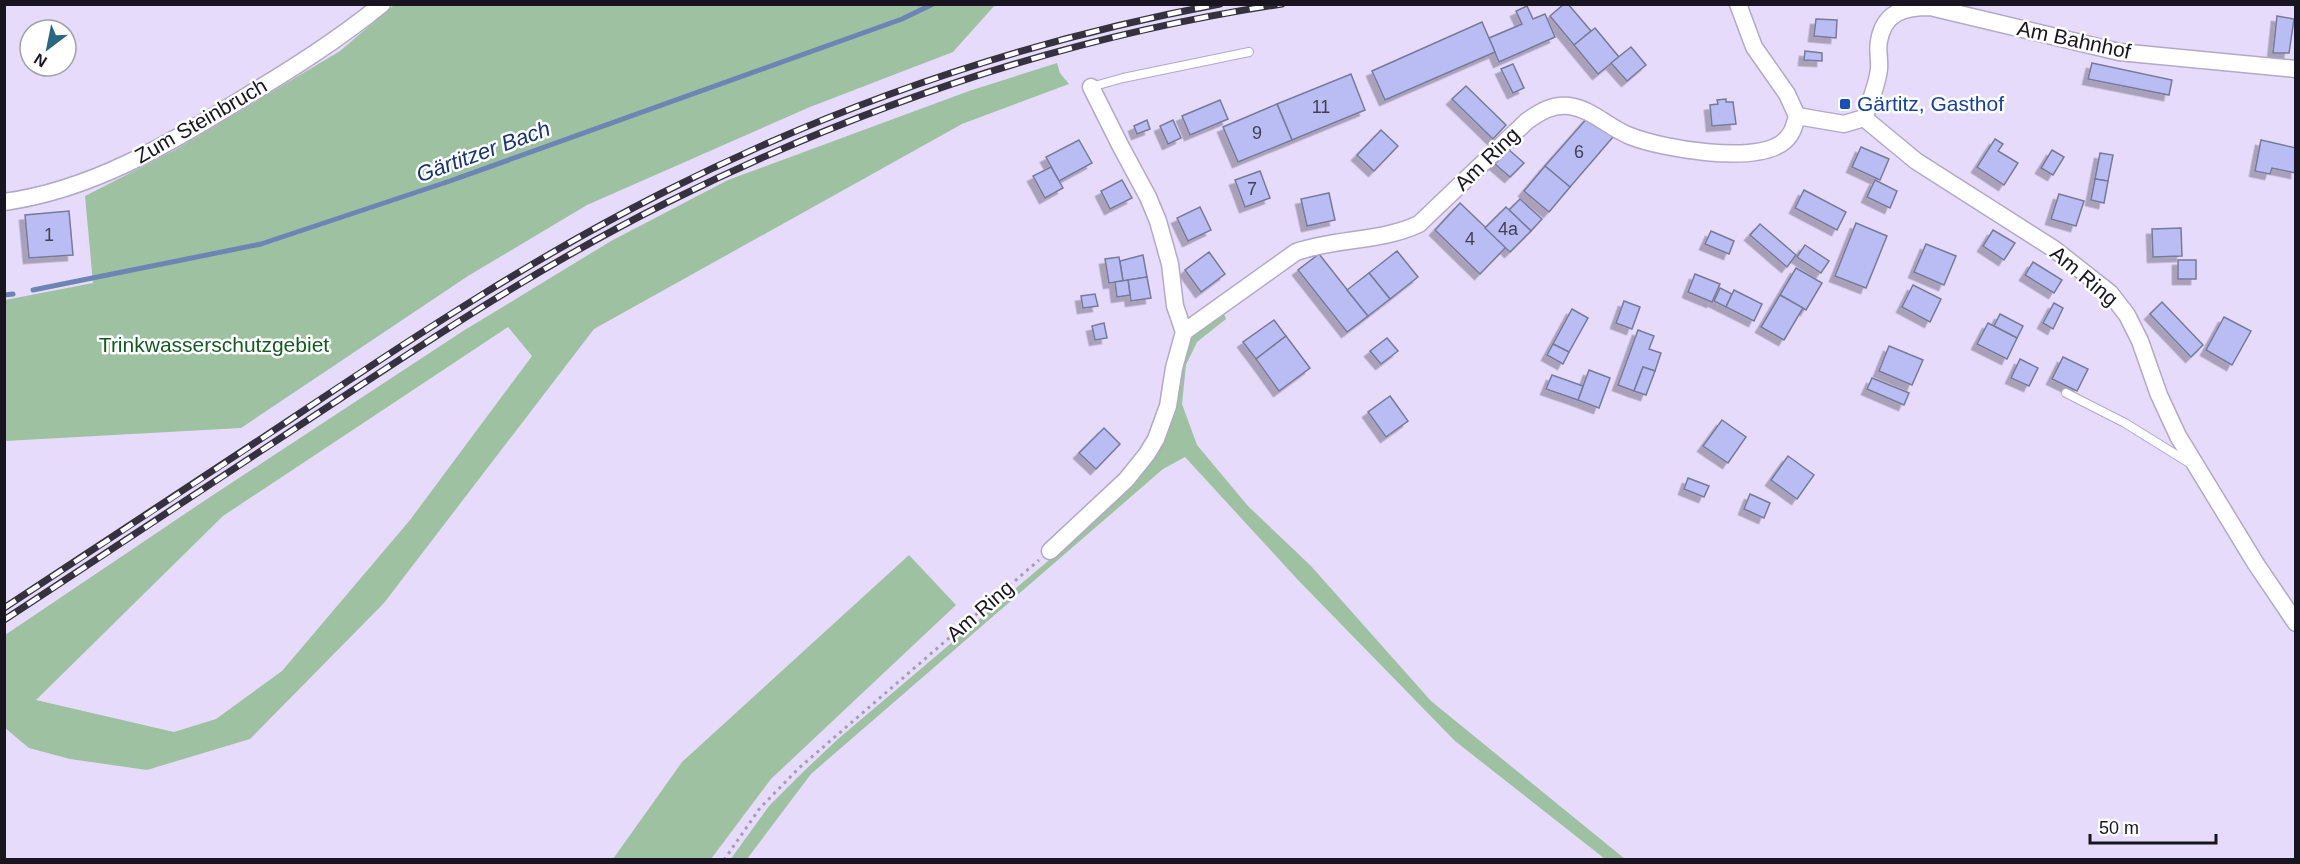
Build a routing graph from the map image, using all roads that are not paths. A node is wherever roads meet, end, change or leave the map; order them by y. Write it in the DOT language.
graph roads {
  1 [pos="382,4"];
  2 [pos="1740,10"];
  3 [pos="1249,52"];
  4 [pos="2295,69"];
  5 [pos="1091,87"];
  6 [pos="1797,116"];
  7 [pos="1864,118"];
  8 [pos="4,202"];
  9 [pos="1184,332"];
  10 [pos="2066,393"];
  11 [pos="2196,468"];
  12 [pos="1050,551"];
  13 [pos="2295,623"];
  1 -- 8 [label="street, Zum Steinbruch"];
  2 -- 6 [label="street"];
  3 -- 5 [label="lane"];
  4 -- 7 [label="street, Am Bahnhof"];
  5 -- 9 [label="street"];
  6 -- 7 [label="street"];
  6 -- 9 [label="street, Am Ring"];
  7 -- 11 [label="street, Am Ring"];
  9 -- 12 [label="street"];
  10 -- 11 [label="lane"];
  11 -- 13 [label="street, Am Ring"];
}
